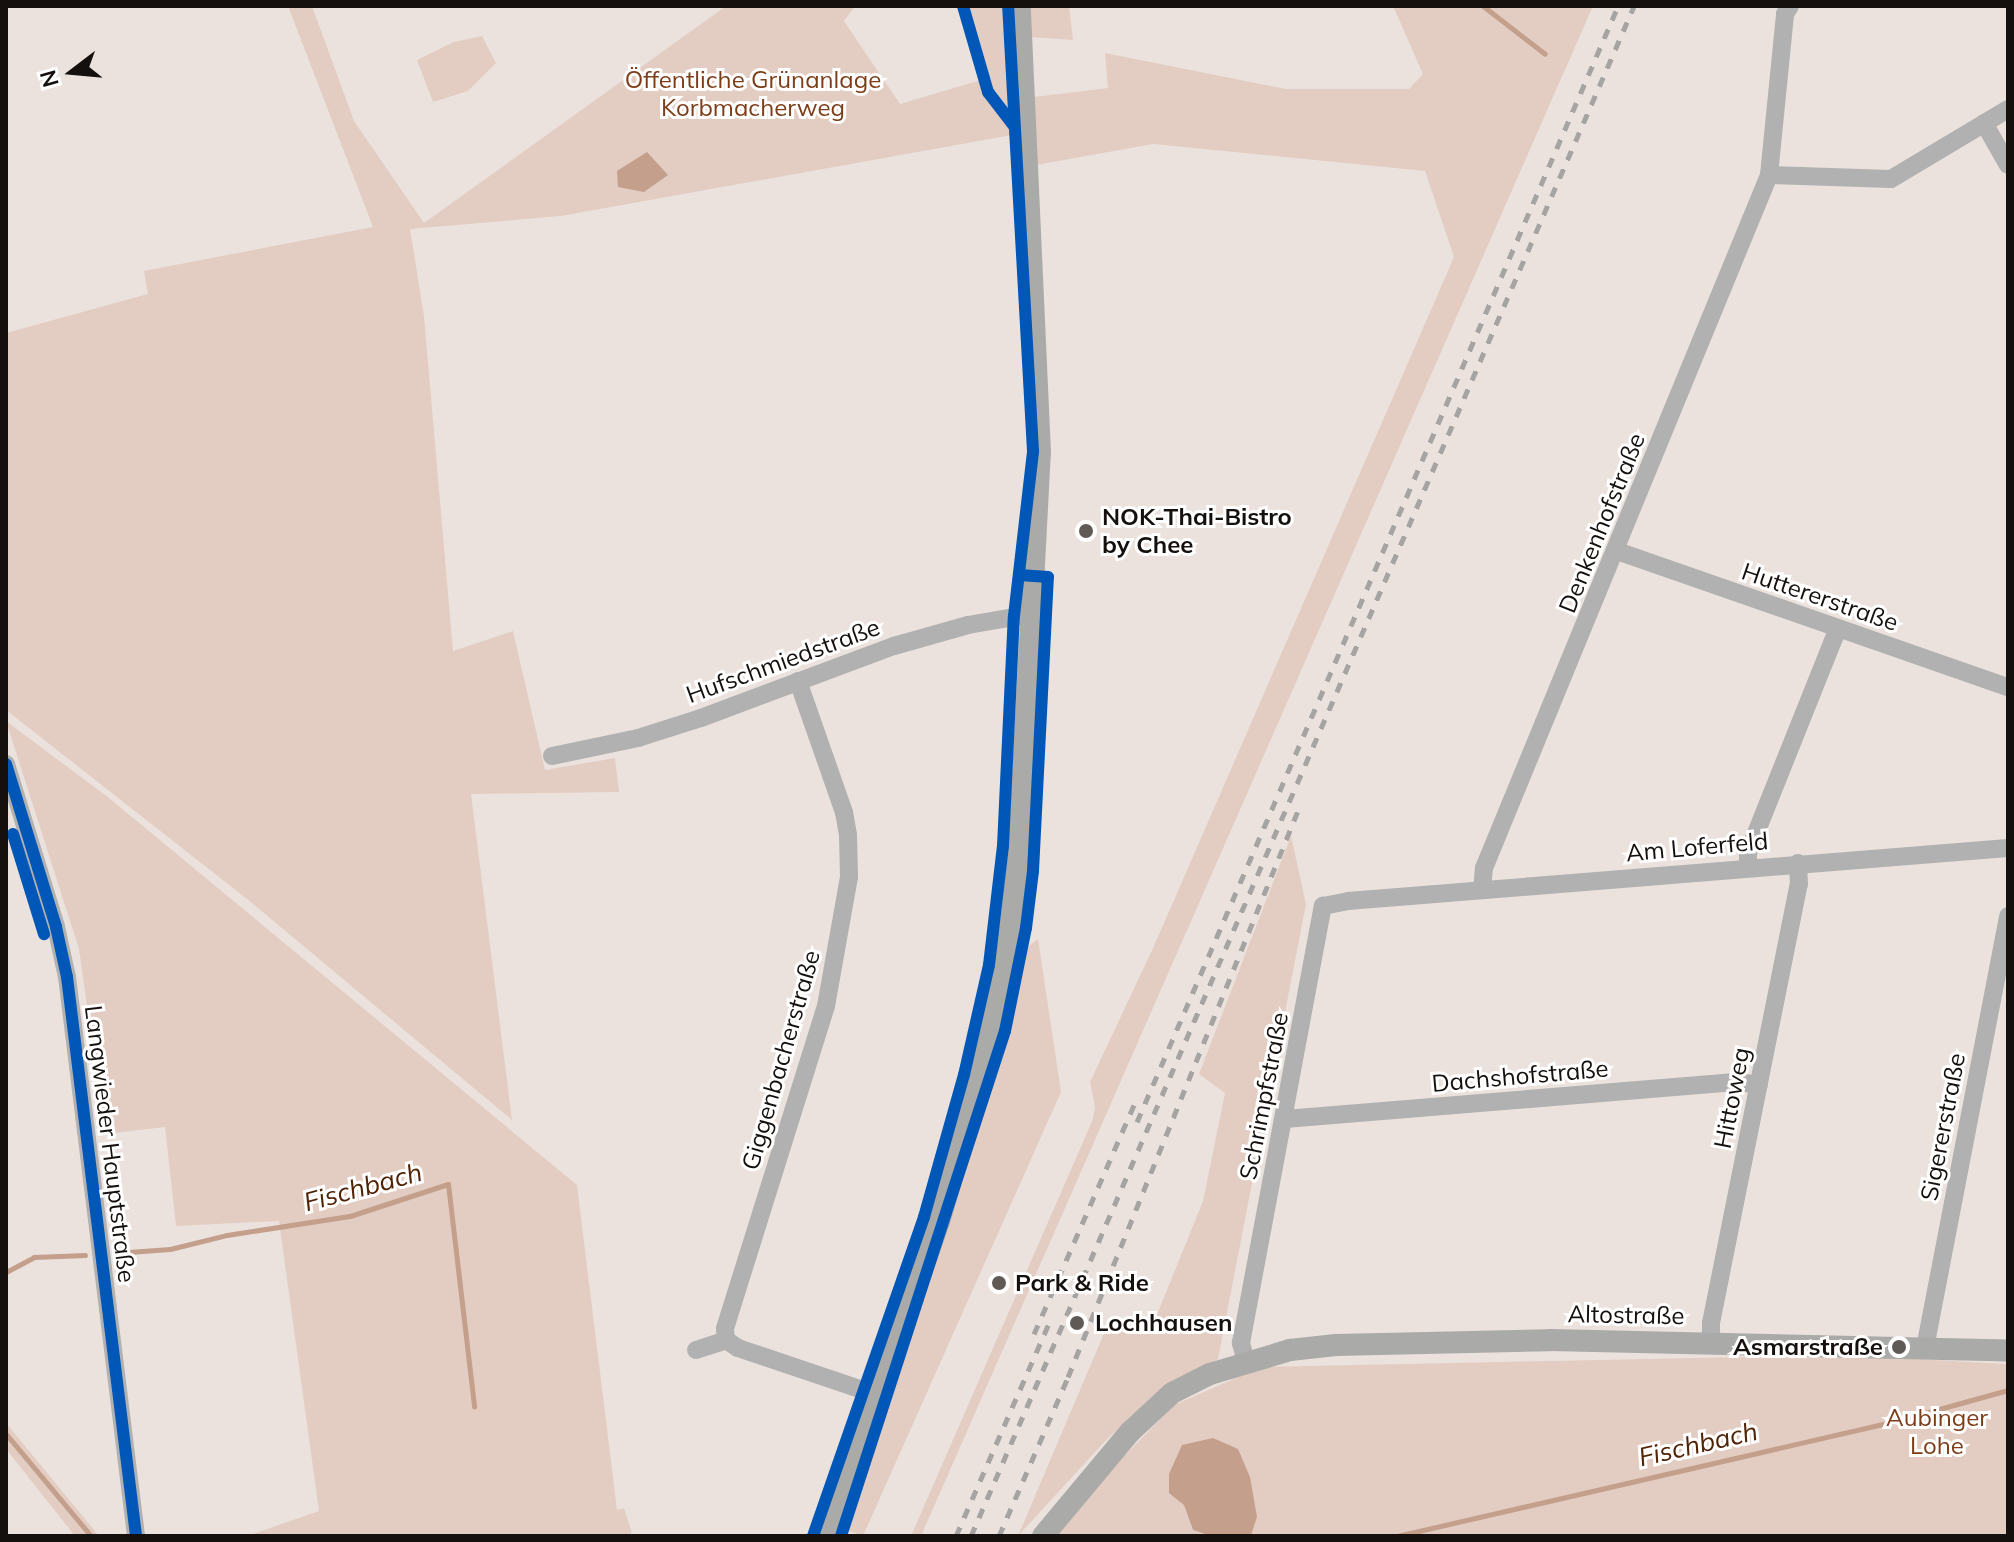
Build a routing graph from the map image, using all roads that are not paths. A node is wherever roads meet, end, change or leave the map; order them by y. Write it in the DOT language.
graph roads {
  1 [pos="1020,6"];
  2 [pos="1790,6"];
  3 [pos="2008,109"];
  4 [pos="1984,123"];
  5 [pos="2008,165"];
  6 [pos="1769,175"];
  7 [pos="1617,551"];
  8 [pos="1031,614"];
  9 [pos="1838,628"];
  10 [pos="798,681"];
  11 [pos="2008,687"];
  12 [pos="552,756"];
  13 [pos="6,764"];
  14 [pos="2008,848"];
  15 [pos="1798,863"];
  16 [pos="1748,867"];
  17 [pos="1482,890"];
  18 [pos="1391,898"];
  19 [pos="2008,916"];
  20 [pos="1759,1085"];
  21 [pos="1285,1119"];
  22 [pos="726,1340"];
  23 [pos="1711,1342"];
  24 [pos="1925,1348"];
  25 [pos="696,1350"];
  26 [pos="2008,1350"];
  27 [pos="1246,1361"];
  28 [pos="878,1395"];
  29 [pos="136,1536"];
  30 [pos="830,1536"];
  31 [pos="1043,1536"];
  1 -- 8 [label="main road"];
  2 -- 6 [label="street, Denkenhofstraße"];
  3 -- 4 [label="street"];
  4 -- 5 [label="street"];
  4 -- 6 [label="street"];
  6 -- 7 [label="street, Denkenhofstraße"];
  7 -- 9 [label="street, Huttererstraße"];
  7 -- 17 [label="street, Denkenhofstraße"];
  8 -- 10 [label="street, Hufschmiedstraße"];
  8 -- 28 [label="main road"];
  9 -- 11 [label="street, Huttererstraße"];
  9 -- 16 [label="street"];
  10 -- 12 [label="street, Hufschmiedstraße"];
  10 -- 22 [label="street, Giggenbacherstraße"];
  13 -- 29 [label="street, Langwieder Hauptstraße"];
  14 -- 15 [label="street, Am Loferfeld"];
  15 -- 16 [label="street, Am Loferfeld"];
  15 -- 20 [label="street, Hittoweg"];
  16 -- 17 [label="street, Am Loferfeld"];
  17 -- 18 [label="street, Am Loferfeld"];
  18 -- 21 [label="street, Schrimpfstraße"];
  19 -- 24 [label="street, Sigererstraße"];
  20 -- 21 [label="street, Dachshofstraße"];
  20 -- 23 [label="street, Hittoweg"];
  21 -- 27 [label="street, Schrimpfstraße"];
  22 -- 25 [label="street"];
  22 -- 28 [label="street"];
  23 -- 24 [label="main road, Altostraße"];
  23 -- 27 [label="main road, Altostraße"];
  24 -- 26 [label="main road, Altostraße"];
  27 -- 31 [label="main road, Altostraße"];
  28 -- 30 [label="main road"];
}
